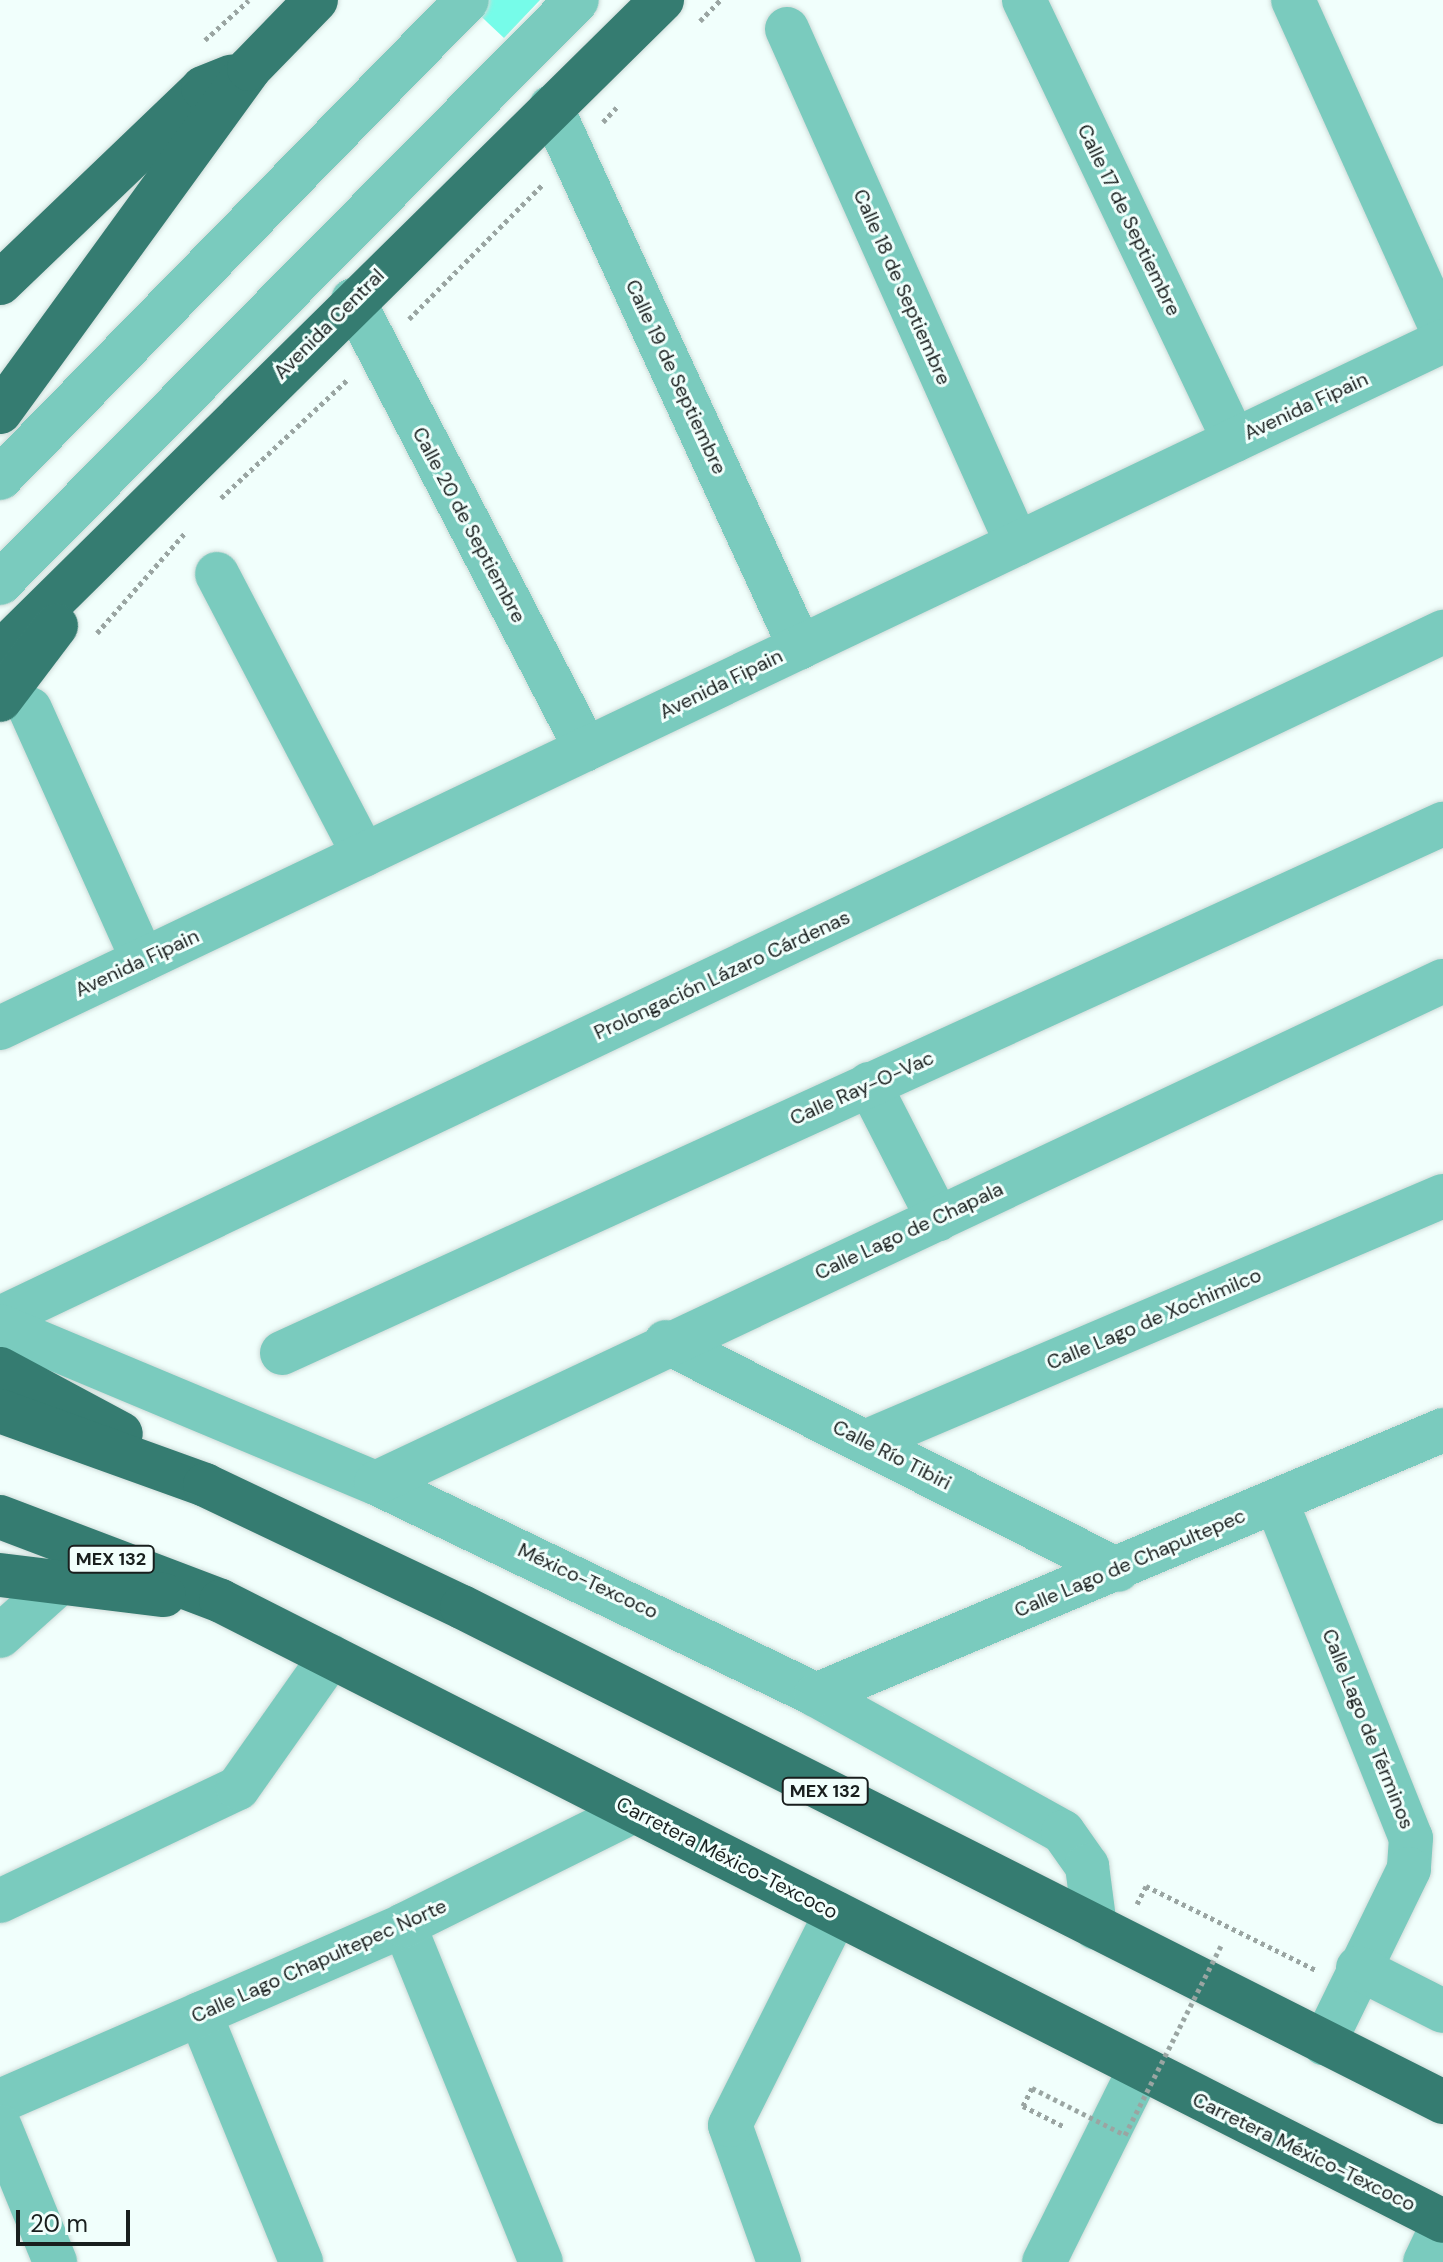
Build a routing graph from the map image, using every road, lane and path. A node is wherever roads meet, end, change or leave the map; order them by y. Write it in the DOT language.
graph roads {
  1 [pos="316,0"];
  2 [pos="467,0"];
  3 [pos="577,0"];
  4 [pos="662,0"];
  5 [pos="1024,0"];
  6 [pos="1293,0"];
  7 [pos="787,29"];
  8 [pos="249,69"];
  9 [pos="551,107"];
  10 [pos="0,283"];
  11 [pos="353,300"];
  12 [pos="1443,332"];
  13 [pos="1443,341"];
  14 [pos="0,412"];
  15 [pos="1234,440"];
  16 [pos="0,478"];
  17 [pos="171,482"];
  18 [pos="1017,544"];
  19 [pos="217,574"];
  20 [pos="78,579"];
  21 [pos="0,583"];
  22 [pos="1443,632"];
  23 [pos="800,647"];
  24 [pos="0,653"];
  25 [pos="15,705"];
  26 [pos="586,749"];
  27 [pos="1443,824"];
  28 [pos="364,855"];
  29 [pos="143,960"];
  30 [pos="1443,981"];
  31 [pos="0,1028"];
  32 [pos="869,1084"];
  33 [pos="1443,1196"];
  34 [pos="938,1219"];
  35 [pos="0,1318"];
  36 [pos="0,1326"];
  37 [pos="666,1342"];
  38 [pos="282,1353"];
  39 [pos="0,1369"];
  40 [pos="0,1411"];
  41 [pos="1443,1430"];
  42 [pos="865,1442"];
  43 [pos="376,1483"];
  44 [pos="205,1485"];
  45 [pos="1276,1501"];
  46 [pos="0,1517"];
  47 [pos="1118,1570"];
  48 [pos="0,1575"];
  49 [pos="57,1585"];
  50 [pos="221,1601"];
  51 [pos="0,1636"];
  52 [pos="331,1656"];
  53 [pos="816,1695"];
  54 [pos="634,1811"];
  55 [pos="0,1901"];
  56 [pos="1137,1904"];
  57 [pos="836,1913"];
  58 [pos="404,1925"];
  59 [pos="1095,1927"];
  60 [pos="1221,1946"];
  61 [pos="1354,1977"];
  62 [pos="1443,2011"];
  63 [pos="200,2014"];
  64 [pos="1324,2043"];
  65 [pos="1139,2071"];
  66 [pos="0,2101"];
  67 [pos="1443,2102"];
  68 [pos="0,2127"];
  69 [pos="1100,2145"];
  70 [pos="1443,2223"];
  71 [pos="55,2262"];
  72 [pos="301,2262"];
  73 [pos="541,2262"];
  74 [pos="779,2262"];
  75 [pos="1044,2262"];
  76 [pos="1425,2262"];
  1 -- 8 [label="highway"];
  2 -- 16 [label="street"];
  3 -- 21 [label="street"];
  4 -- 9 [label="highway, Avenida Central"];
  5 -- 15 [label="street, Calle 17 de Septiembre"];
  6 -- 12 [label="street"];
  7 -- 18 [label="street, Calle 18 de Septiembre"];
  8 -- 10 [label="highway"];
  8 -- 14 [label="highway"];
  9 -- 11 [label="highway, Avenida Central"];
  9 -- 23 [label="street, Calle 19 de Septiembre"];
  11 -- 17 [label="highway, Avenida Central"];
  11 -- 26 [label="street, Calle 20 de Septiembre"];
  13 -- 15 [label="street, Avenida Fipain"];
  15 -- 18 [label="street, Avenida Fipain"];
  17 -- 19 [label="path"];
  17 -- 20 [label="highway, Avenida Central"];
  18 -- 23 [label="street, Avenida Fipain"];
  19 -- 28 [label="street"];
  20 -- 24 [label="highway, Avenida Central"];
  20 -- 25 [label="highway"];
  22 -- 35 [label="street, Prolongación Lázaro Cárdenas"];
  23 -- 26 [label="street, Avenida Fipain"];
  25 -- 29 [label="street"];
  26 -- 28 [label="street, Avenida Fipain"];
  27 -- 32 [label="street, Calle Ray-O-Vac"];
  28 -- 29 [label="street, Avenida Fipain"];
  29 -- 31 [label="street, Avenida Fipain"];
  30 -- 34 [label="street, Calle Lago de Chapala"];
  32 -- 34 [label="street"];
  32 -- 38 [label="street, Calle Ray-O-Vac"];
  33 -- 42 [label="street, Calle Lago de Xochimilco"];
  34 -- 37 [label="street, Calle Lago de Chapala"];
  36 -- 43 [label="street, México-Texcoco"];
  37 -- 42 [label="street, Calle Río Tibiri"];
  37 -- 43 [label="street, Calle Lago de Chapala"];
  39 -- 44 [label="highway"];
  40 -- 44 [label="highway, MEX 132"];
  41 -- 45 [label="street, Calle Lago de Chapultepec"];
  42 -- 47 [label="street, Calle Río Tibiri"];
  43 -- 53 [label="street, México-Texcoco"];
  44 -- 59 [label="highway, MEX 132"];
  45 -- 47 [label="street, Calle Lago de Chapultepec"];
  45 -- 61 [label="street, Calle Lago de Términos"];
  46 -- 50 [label="highway, Carretera México-Texcoco / MEX 132"];
  47 -- 53 [label="street, Calle Lago de Chapultepec"];
  48 -- 49 [label="highway"];
  49 -- 50 [label="highway"];
  49 -- 51 [label="street"];
  50 -- 52 [label="highway, Carretera México-Texcoco / MEX 132"];
  52 -- 54 [label="highway, Carretera México-Texcoco / MEX 132"];
  52 -- 55 [label="street"];
  53 -- 59 [label="street, México-Texcoco"];
  54 -- 57 [label="highway, Carretera México-Texcoco / MEX 132"];
  54 -- 58 [label="street, Calle Lago Chapultepec Norte"];
  56 -- 61 [label="path"];
  57 -- 65 [label="highway, Carretera México-Texcoco / MEX 132"];
  57 -- 74 [label="street"];
  58 -- 63 [label="street, Calle Lago Chapultepec Norte"];
  58 -- 73 [label="street"];
  59 -- 64 [label="highway, MEX 132"];
  60 -- 69 [label="path, bridge"];
  61 -- 62 [label="street"];
  61 -- 64 [label="street, Calle Lago de Términos"];
  63 -- 66 [label="street, Calle Lago Chapultepec Norte"];
  63 -- 72 [label="street"];
  64 -- 67 [label="highway, MEX 132"];
  65 -- 69 [label="street"];
  65 -- 70 [label="highway, Carretera México-Texcoco / MEX 132"];
  68 -- 71 [label="street"];
  69 -- 75 [label="street"];
  70 -- 76 [label="street"];
}
